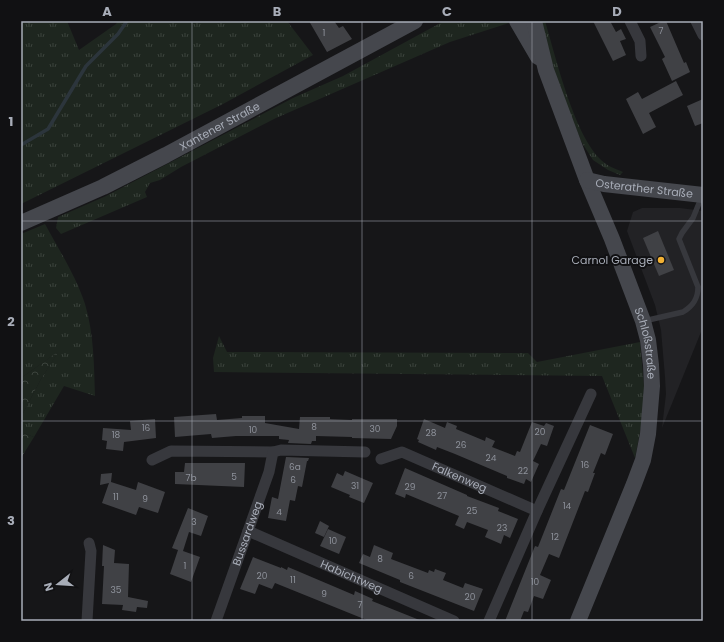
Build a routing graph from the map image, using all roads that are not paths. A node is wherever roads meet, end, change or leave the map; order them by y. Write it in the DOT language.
graph roads {
  1 [pos="415,21"];
  2 [pos="517,21"];
  3 [pos="534,21"];
  4 [pos="630,21"];
  5 [pos="696,21"];
  6 [pos="703,35"];
  7 [pos="641,56"];
  8 [pos="546,70"];
  9 [pos="587,180"];
  10 [pos="702,195"];
  11 [pos="21,223"];
  12 [pos="643,321"];
  13 [pos="591,394"];
  14 [pos="273,452"];
  15 [pos="365,452"];
  16 [pos="381,459"];
  17 [pos="152,460"];
  18 [pos="537,511"];
  19 [pos="248,532"];
  20 [pos="88,543"];
  21 [pos="217,618"];
  22 [pos="87,621"];
  23 [pos="454,621"];
  24 [pos="489,621"];
  25 [pos="578,621"];
  1 -- 11 [label="main road, Xantener Straße"];
  2 -- 8 [label="main road, Schloßstraße"];
  3 -- 8 [label="main road, Schloßstraße"];
  4 -- 7 [label="street"];
  5 -- 6 [label="street"];
  8 -- 9 [label="main road, Schloßstraße"];
  9 -- 10 [label="main road, Osterather Straße"];
  9 -- 12 [label="main road, Schloßstraße"];
  10 -- 12 [label="lane"];
  12 -- 25 [label="main road, Schloßstraße"];
  13 -- 18 [label="street"];
  14 -- 15 [label="street"];
  14 -- 17 [label="street"];
  14 -- 19 [label="street, Bussardweg"];
  16 -- 18 [label="street, Falkenweg"];
  18 -- 24 [label="street"];
  19 -- 21 [label="street, Bussardweg"];
  19 -- 23 [label="street, Habichtweg"];
  20 -- 22 [label="street"];
}
